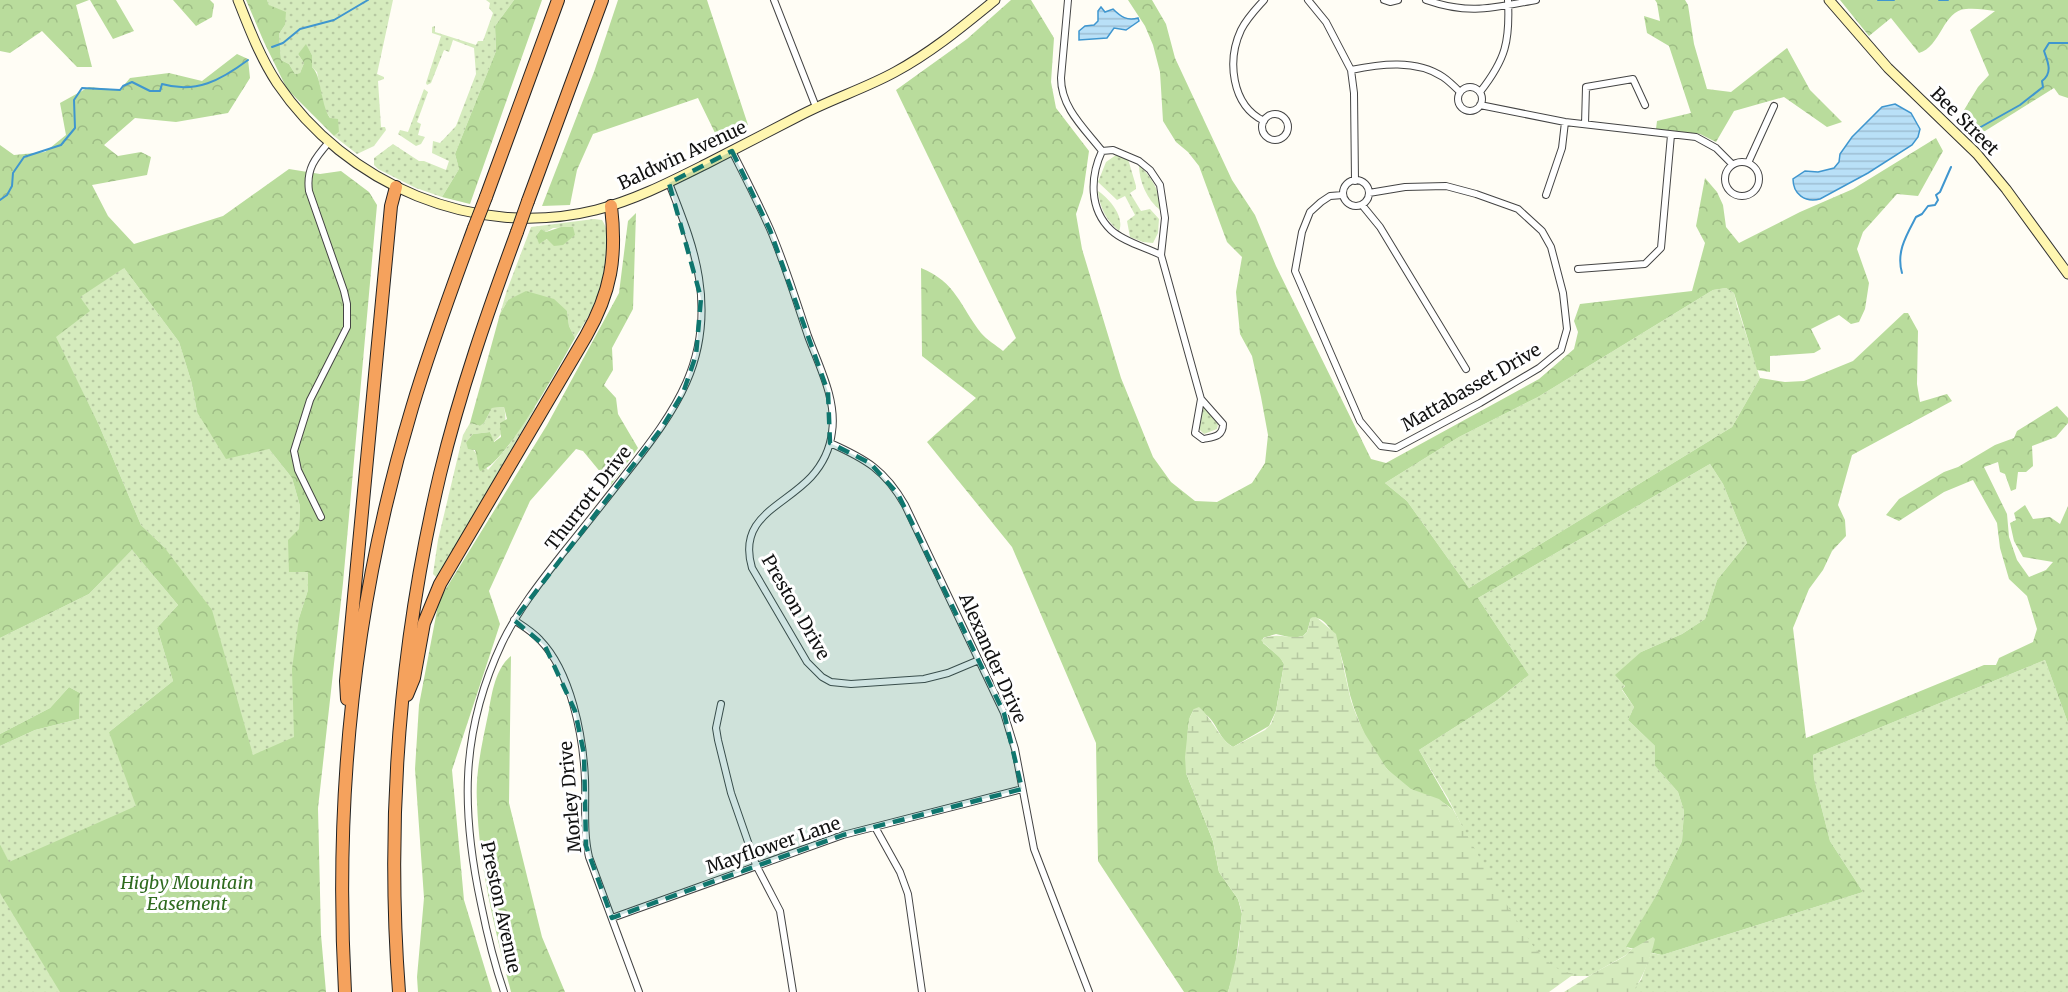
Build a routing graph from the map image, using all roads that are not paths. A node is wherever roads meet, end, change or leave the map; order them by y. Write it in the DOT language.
graph roads {
  1 [pos="238,0"];
  2 [pos="558,0"];
  3 [pos="602,0"];
  4 [pos="774,0"];
  5 [pos="995,0"];
  6 [pos="1068,0"];
  7 [pos="1264,0"];
  8 [pos="1308,0"];
  9 [pos="1384,0"];
  10 [pos="1398,0"];
  11 [pos="1426,0"];
  12 [pos="1536,0"];
  13 [pos="1829,0"];
  14 [pos="1508,3"];
  15 [pos="1351,70"];
  16 [pos="1480,92"];
  17 [pos="1460,93"];
  18 [pos="1480,105"];
  19 [pos="1645,105"];
  20 [pos="1774,106"];
  21 [pos="816,107"];
  22 [pos="1264,121"];
  23 [pos="1565,122"];
  24 [pos="1585,124"];
  25 [pos="1671,135"];
  26 [pos="329,142"];
  27 [pos="732,151"];
  28 [pos="1102,151"];
  29 [pos="1749,163"];
  30 [pos="1732,164"];
  31 [pos="1355,181"];
  32 [pos="669,183"];
  33 [pos="396,187"];
  34 [pos="1369,193"];
  35 [pos="1343,195"];
  36 [pos="1546,195"];
  37 [pos="1362,205"];
  38 [pos="611,206"];
  39 [pos="1161,255"];
  40 [pos="1578,269"];
  41 [pos="2068,274"];
  42 [pos="1466,369"];
  43 [pos="1201,399"];
  44 [pos="830,443"];
  45 [pos="321,517"];
  46 [pos="514,620"];
  47 [pos="980,660"];
  48 [pos="402,704"];
  49 [pos="721,704"];
  50 [pos="351,713"];
  51 [pos="1022,789"];
  52 [pos="875,827"];
  53 [pos="468,829"];
  54 [pos="756,865"];
  55 [pos="612,918"];
  56 [pos="345,992"];
  57 [pos="399,992"];
  58 [pos="504,992"];
  59 [pos="639,992"];
  60 [pos="793,992"];
  61 [pos="922,992"];
  62 [pos="1089,992"];
  1 -- 26 [label="street"];
  2 -- 50 [label="highway, bridge"];
  3 -- 48 [label="highway, bridge"];
  4 -- 21 [label="street"];
  5 -- 21 [label="street, Baldwin Avenue"];
  6 -- 28 [label="street"];
  7 -- 22 [label="street"];
  8 -- 15 [label="street"];
  9 -- 10 [label="street"];
  11 -- 14 [label="street"];
  12 -- 14 [label="street"];
  13 -- 41 [label="street, Bee Street"];
  14 -- 16 [label="street"];
  15 -- 17 [label="street"];
  15 -- 31 [label="street"];
  16 -- 17 [label="street"];
  16 -- 18 [label="street"];
  17 -- 18 [label="street"];
  18 -- 23 [label="street"];
  19 -- 24 [label="street"];
  20 -- 29 [label="street"];
  21 -- 27 [label="street, Baldwin Avenue"];
  22 -- 22 [label="street"];
  23 -- 24 [label="street"];
  23 -- 36 [label="street"];
  24 -- 25 [label="street"];
  25 -- 30 [label="street"];
  25 -- 40 [label="street"];
  26 -- 33 [label="street, Baldwin Avenue"];
  26 -- 45 [label="street"];
  27 -- 32 [label="street, Baldwin Avenue"];
  27 -- 44 [label="street, Preston Drive"];
  28 -- 39 [label="street"];
  28 -- 39 [label="street"];
  29 -- 30 [label="street"];
  29 -- 30 [label="street"];
  31 -- 34 [label="street"];
  31 -- 35 [label="street, Mattabasset Drive"];
  32 -- 38 [label="street, Baldwin Avenue"];
  32 -- 46 [label="street, Thurrott Drive"];
  33 -- 38 [label="street, Baldwin Avenue"];
  33 -- 50 [label="highway"];
  34 -- 35 [label="street, Mattabasset Drive"];
  34 -- 37 [label="street"];
  35 -- 37 [label="street, Mattabasset Drive"];
  37 -- 42 [label="street, Mattabasset Drive"];
  38 -- 48 [label="highway"];
  39 -- 43 [label="street"];
  43 -- 43 [label="street"];
  44 -- 47 [label="street, Alexander Drive"];
  44 -- 47 [label="street, Preston Drive"];
  46 -- 53 [label="street, Thurrott Drive"];
  46 -- 55 [label="street, Morley Drive"];
  47 -- 51 [label="street, Alexander Drive"];
  48 -- 57 [label="highway"];
  49 -- 54 [label="street"];
  50 -- 56 [label="highway"];
  51 -- 52 [label="street, Mayflower Lane"];
  51 -- 62 [label="street, Alexander Drive"];
  52 -- 54 [label="street, Mayflower Lane"];
  52 -- 61 [label="street"];
  53 -- 58 [label="street, Preston Avenue"];
  54 -- 55 [label="street, Mayflower Lane"];
  54 -- 60 [label="street"];
  55 -- 59 [label="street"];
}
